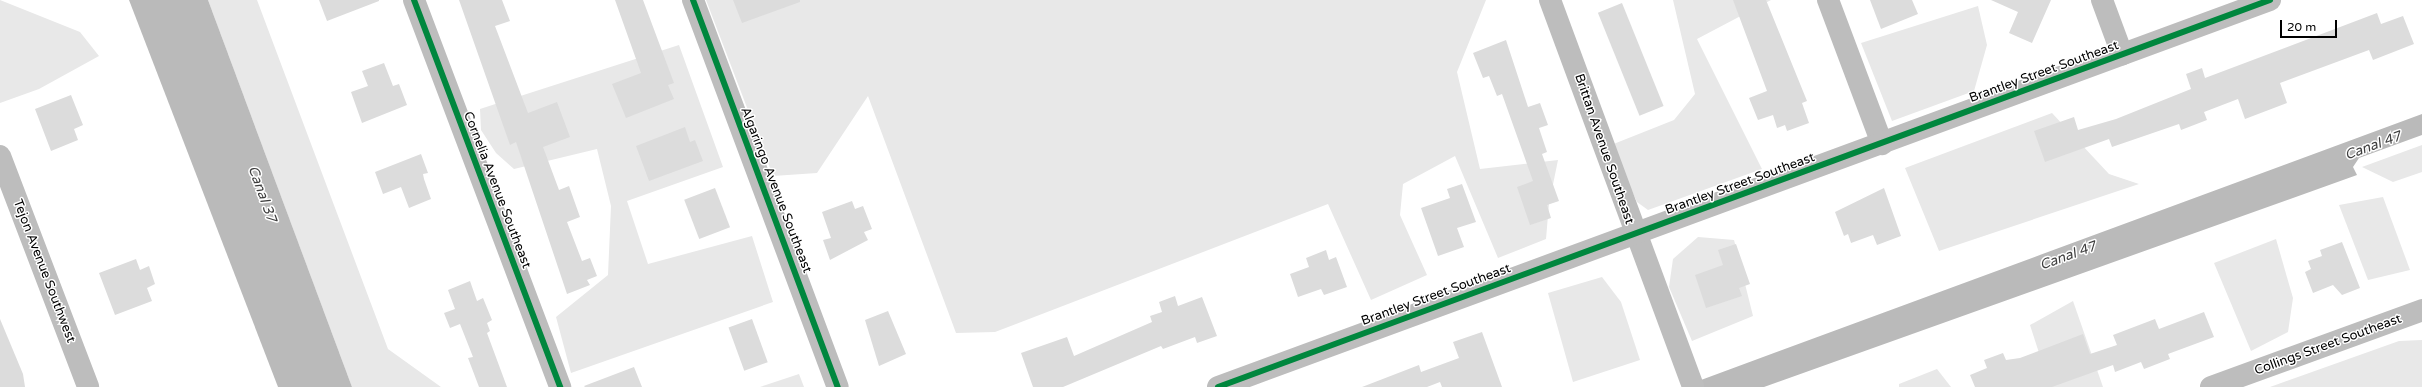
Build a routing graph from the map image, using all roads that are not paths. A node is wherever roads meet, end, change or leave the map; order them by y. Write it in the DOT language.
graph roads {
  1 [pos="414,0"];
  2 [pos="693,0"];
  3 [pos="1550,0"];
  4 [pos="1828,0"];
  5 [pos="2102,0"];
  6 [pos="2270,0"];
  7 [pos="2122,54"];
  8 [pos="1882,144"];
  9 [pos="0,156"];
  10 [pos="1634,234"];
  11 [pos="2422,310"];
  12 [pos="88,387"];
  13 [pos="560,387"];
  14 [pos="838,387"];
  15 [pos="1218,387"];
  16 [pos="1693,387"];
  17 [pos="2211,387"];
  1 -- 13 [label="street, Cornelia Avenue Southeast"];
  2 -- 14 [label="street, Algaringo Avenue Southeast"];
  3 -- 10 [label="street, Brittan Avenue Southeast"];
  4 -- 8 [label="street"];
  5 -- 7 [label="street"];
  6 -- 7 [label="street, Brantley Street Southeast"];
  7 -- 8 [label="street, Brantley Street Southeast"];
  8 -- 10 [label="street, Brantley Street Southeast"];
  9 -- 12 [label="street, Tejon Avenue Southwest"];
  10 -- 15 [label="street, Brantley Street Southeast"];
  10 -- 16 [label="street, Brittan Avenue Southeast"];
  11 -- 17 [label="street, Collings Street Southeast"];
}
